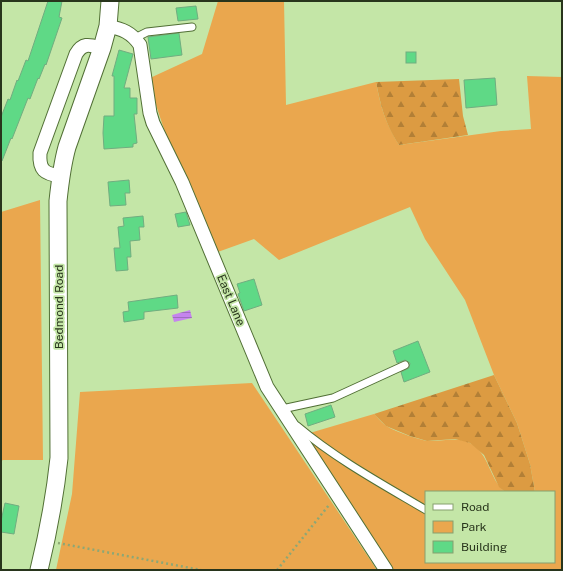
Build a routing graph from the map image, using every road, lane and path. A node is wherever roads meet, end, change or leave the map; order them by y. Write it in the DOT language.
graph roads {
  1 [pos="110,1"];
  2 [pos="108,26"];
  3 [pos="192,27"];
  4 [pos="135,38"];
  5 [pos="102,48"];
  6 [pos="61,176"];
  7 [pos="405,365"];
  8 [pos="285,414"];
  9 [pos="338,495"];
  10 [pos="425,509"];
  11 [pos="46,541"];
  12 [pos="39,570"];
  13 [pos="201,570"];
  14 [pos="277,570"];
  15 [pos="386,570"];
  1 -- 2 [label="street, Bedmond Road"];
  2 -- 4 [label="street"];
  2 -- 5 [label="street, Bedmond Road"];
  3 -- 4 [label="lane"];
  4 -- 8 [label="street, East Lane"];
  5 -- 6 [label="street, Bedmond Road"];
  5 -- 6 [label="street"];
  6 -- 11 [label="street, Bedmond Road"];
  7 -- 8 [label="lane"];
  8 -- 9 [label="street, East Lane"];
  8 -- 10 [label="lane"];
  9 -- 14 [label="path"];
  9 -- 15 [label="street, East Lane"];
  11 -- 12 [label="street, Bedmond Road"];
  11 -- 13 [label="path"];
}
